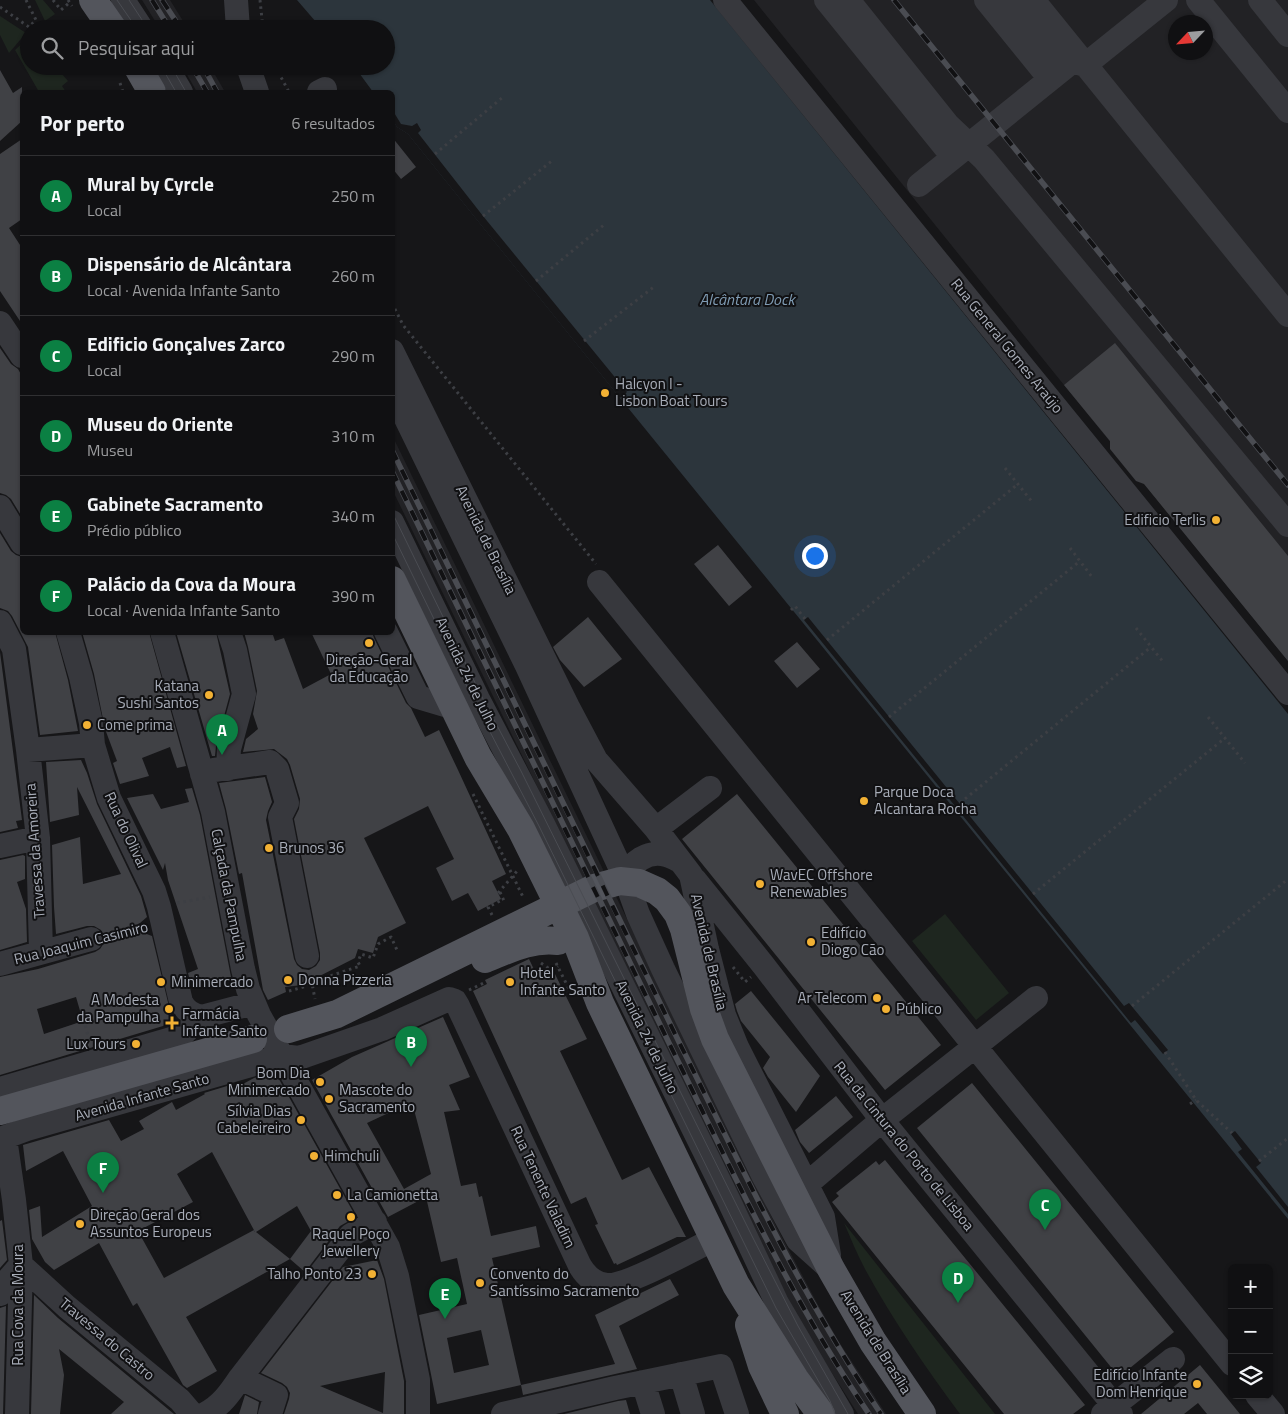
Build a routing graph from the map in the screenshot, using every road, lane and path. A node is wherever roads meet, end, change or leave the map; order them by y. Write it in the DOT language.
graph roads {
  1 [pos="26,0"];
  2 [pos="52,0"];
  3 [pos="73,0"];
  4 [pos="93,0"];
  5 [pos="123,0"];
  6 [pos="236,0"];
  7 [pos="260,0"];
  8 [pos="725,0"];
  9 [pos="826,0"];
  10 [pos="848,0"];
  11 [pos="867,0"];
  12 [pos="986,0"];
  13 [pos="1009,0"];
  14 [pos="1033,0"];
  15 [pos="1166,0"];
  16 [pos="1198,0"];
  17 [pos="1218,0"];
  18 [pos="1260,0"];
  19 [pos="0,7"];
  20 [pos="36,20"];
  21 [pos="106,20"];
  22 [pos="136,20"];
  23 [pos="237,20"];
  24 [pos="262,20"];
  25 [pos="20,21"];
  26 [pos="1288,35"];
  27 [pos="1079,63"];
  28 [pos="142,75"];
  29 [pos="171,75"];
  30 [pos="251,75"];
  31 [pos="280,75"];
  32 [pos="1050,79"];
  33 [pos="1288,87"];
  34 [pos="151,90"];
  35 [pos="180,90"];
  36 [pos="256,90"];
  37 [pos="288,90"];
  38 [pos="503,98"];
  39 [pos="1288,111"];
  40 [pos="966,146"];
  41 [pos="435,154"];
  42 [pos="553,160"];
  43 [pos="919,185"];
  44 [pos="483,216"];
  45 [pos="605,224"];
  46 [pos="536,282"];
  47 [pos="655,286"];
  48 [pos="395,309"];
  49 [pos="1288,315"];
  50 [pos="0,323"];
  51 [pos="584,341"];
  52 [pos="20,353"];
  53 [pos="395,359"];
  54 [pos="395,394"];
  55 [pos="420,427"];
  56 [pos="1005,468"];
  57 [pos="1018,484"];
  58 [pos="1033,503"];
  59 [pos="1288,525"];
  60 [pos="395,528"];
  61 [pos="1070,548"];
  62 [pos="1080,561"];
  63 [pos="600,575"];
  64 [pos="1092,577"];
  65 [pos="395,586"];
  66 [pos="791,610"];
  67 [pos="805,619"];
  68 [pos="0,622"];
  69 [pos="1136,628"];
  70 [pos="69,635"];
  71 [pos="163,635"];
  72 [pos="231,635"];
  73 [pos="387,635"];
  74 [pos="827,640"];
  75 [pos="1151,647"];
  76 [pos="536,662"];
  77 [pos="1164,663"];
  78 [pos="1288,693"];
  79 [pos="455,708"];
  80 [pos="889,717"];
  81 [pos="1208,717"];
  82 [pos="1225,738"];
  83 [pos="93,745"];
  84 [pos="28,750"];
  85 [pos="478,757"];
  86 [pos="1245,763"];
  87 [pos="228,769"];
  88 [pos="202,774"];
  89 [pos="710,788"];
  90 [pos="960,803"];
  91 [pos="656,829"];
  92 [pos="38,838"];
  93 [pos="0,846"];
  94 [pos="686,868"];
  95 [pos="625,878"];
  96 [pos="1288,879"];
  97 [pos="229,893"];
  98 [pos="498,893"];
  99 [pos="1033,894"];
  100 [pos="536,896"];
  101 [pos="488,907"];
  102 [pos="160,915"];
  103 [pos="91,939"];
  104 [pos="566,940"];
  105 [pos="397,950"];
  106 [pos="41,952"];
  107 [pos="307,956"];
  108 [pos="0,964"];
  109 [pos="551,970"];
  110 [pos="534,978"];
  111 [pos="488,980"];
  112 [pos="312,982"];
  113 [pos="460,995"];
  114 [pos="1036,998"];
  115 [pos="1132,1006"];
  116 [pos="82,1013"];
  117 [pos="337,1014"];
  118 [pos="201,1017"];
  119 [pos="255,1019"];
  120 [pos="288,1029"];
  121 [pos="975,1047"];
  122 [pos="1166,1052"];
  123 [pos="282,1056"];
  124 [pos="96,1060"];
  125 [pos="0,1089"];
  126 [pos="1196,1100"];
  127 [pos="1190,1104"];
  128 [pos="0,1111"];
  129 [pos="882,1120"];
  130 [pos="1232,1132"];
  131 [pos="2,1138"];
  132 [pos="1288,1138"];
  133 [pos="1259,1161"];
  134 [pos="807,1184"];
  135 [pos="375,1222"];
  136 [pos="714,1239"];
  137 [pos="21,1265"];
  138 [pos="831,1269"];
  139 [pos="736,1286"];
  140 [pos="0,1294"];
  141 [pos="1173,1359"];
  142 [pos="1228,1359"];
  143 [pos="681,1374"];
  144 [pos="240,1378"];
  145 [pos="643,1382"];
  146 [pos="1261,1399"];
  147 [pos="1113,1411"];
  148 [pos="785,1412"];
  149 [pos="17,1414"];
  150 [pos="192,1414"];
  151 [pos="205,1414"];
  152 [pos="270,1414"];
  153 [pos="418,1414"];
  154 [pos="503,1414"];
  155 [pos="653,1414"];
  156 [pos="693,1414"];
  157 [pos="737,1414"];
  158 [pos="820,1414"];
  159 [pos="842,1414"];
  160 [pos="922,1414"];
  161 [pos="1273,1414"];
  1 -- 20 [label="path"];
  2 -- 3 [label="path"];
  4 -- 21 [label="main road"];
  5 -- 22 [label="street"];
  6 -- 23 [label="street"];
  7 -- 24 [label="path"];
  8 -- 78 [label="street, Rua General Gomes Araújo"];
  9 -- 40 [label="street"];
  10 -- 40 [label="street"];
  11 -- 40 [label="street"];
  12 -- 32 [label="street"];
  13 -- 27 [label="street"];
  14 -- 27 [label="street"];
  15 -- 27 [label="street"];
  16 -- 39 [label="street"];
  17 -- 33 [label="street"];
  18 -- 26 [label="street"];
  19 -- 25 [label="path"];
  27 -- 32 [label="street"];
  27 -- 49 [label="street"];
  28 -- 34 [label="main road"];
  29 -- 35 [label="street"];
  30 -- 36 [label="street"];
  31 -- 37 [label="path"];
  32 -- 40 [label="street"];
  38 -- 41 [label="path"];
  40 -- 43 [label="street"];
  40 -- 59 [label="street"];
  42 -- 44 [label="path"];
  45 -- 46 [label="path"];
  47 -- 51 [label="path"];
  48 -- 63 [label="path"];
  50 -- 52 [label="street"];
  53 -- 55 [label="street, Avenida de Brasília"];
  54 -- 55 [label="street, Avenida de Brasília"];
  55 -- 76 [label="street, Avenida de Brasília"];
  56 -- 57 [label="path"];
  57 -- 58 [label="path"];
  57 -- 74 [label="path"];
  60 -- 159 [label="street, Avenida 24 de Julho"];
  61 -- 62 [label="path"];
  62 -- 64 [label="path"];
  62 -- 80 [label="path"];
  63 -- 121 [label="street"];
  65 -- 79 [label="main road, Avenida 24 de Julho"];
  66 -- 67 [label="path"];
  68 -- 84 [label="street, Travessa da Amoreira"];
  69 -- 75 [label="path"];
  70 -- 83 [label="street, Rua do Olival"];
  71 -- 88 [label="street, Calçada da Pampulha"];
  72 -- 87 [label="street"];
  73 -- 79 [label="street"];
  75 -- 77 [label="path"];
  75 -- 90 [label="path"];
  76 -- 91 [label="street, Avenida de Brasília"];
  76 -- 95 [label="street, Avenida de Brasília"];
  79 -- 85 [label="main road, Avenida 24 de Julho"];
  81 -- 82 [label="path"];
  82 -- 86 [label="path"];
  82 -- 99 [label="path"];
  83 -- 84 [label="street"];
  83 -- 102 [label="street, Rua do Olival"];
  84 -- 92 [label="street, Travessa da Amoreira"];
  85 -- 100 [label="main road, Avenida 24 de Julho"];
  85 -- 104 [label="main road, Avenida 24 de Julho"];
  87 -- 88 [label="street"];
  87 -- 107 [label="street"];
  88 -- 97 [label="street, Calçada da Pampulha"];
  89 -- 91 [label="street"];
  91 -- 94 [label="street, Avenida de Brasília"];
  92 -- 93 [label="street"];
  92 -- 106 [label="street, Travessa da Amoreira"];
  94 -- 95 [label="street"];
  94 -- 129 [label="street, Rua da Cintura do Porto de Lisboa"];
  94 -- 134 [label="street, Avenida de Brasília"];
  95 -- 138 [label="street, Avenida de Brasília"];
  96 -- 115 [label="path"];
  97 -- 102 [label="path, Rua Joaquim Casimiro"];
  97 -- 119 [label="street, Calçada da Pampulha"];
  98 -- 101 [label="path"];
  100 -- 104 [label="main road, Avenida 24 de Julho"];
  100 -- 117 [label="main road"];
  102 -- 103 [label="path, Rua Joaquim Casimiro"];
  102 -- 118 [label="street, Rua do Olival"];
  103 -- 106 [label="street, Rua Joaquim Casimiro"];
  104 -- 117 [label="main road"];
  104 -- 136 [label="main road, Avenida 24 de Julho"];
  105 -- 112 [label="path"];
  106 -- 108 [label="street, Rua Joaquim Casimiro"];
  109 -- 110 [label="path"];
  111 -- 113 [label="path"];
  113 -- 123 [label="street, Avenida Infante Santo"];
  113 -- 136 [label="street, Rua Tenente Valadim"];
  114 -- 121 [label="street"];
  116 -- 124 [label="path"];
  117 -- 120 [label="main road"];
  117 -- 138 [label="main road"];
  118 -- 119 [label="street"];
  118 -- 124 [label="street"];
  119 -- 123 [label="street, Calçada da Pampulha"];
  119 -- 128 [label="main road, Avenida Infante Santo"];
  121 -- 129 [label="street"];
  121 -- 142 [label="street"];
  122 -- 126 [label="path"];
  123 -- 131 [label="street, Avenida Infante Santo"];
  123 -- 135 [label="street, Calçada da Pampulha"];
  124 -- 125 [label="street"];
  126 -- 127 [label="path"];
  126 -- 130 [label="path"];
  129 -- 134 [label="street"];
  129 -- 147 [label="street, Rua da Cintura do Porto de Lisboa"];
  131 -- 137 [label="street, Rua Cova da Moura"];
  132 -- 133 [label="path"];
  134 -- 138 [label="street, Avenida de Brasília"];
  135 -- 144 [label="street"];
  135 -- 153 [label="street, Calçada da Pampulha"];
  136 -- 139 [label="main road, Avenida 24 de Julho"];
  137 -- 140 [label="street"];
  137 -- 149 [label="street, Rua Cova da Moura"];
  137 -- 150 [label="street, Travessa do Castro"];
  138 -- 160 [label="main road, Avenida de Brasília"];
  139 -- 148 [label="main road, Avenida 24 de Julho"];
  139 -- 158 [label="main road, Avenida 24 de Julho"];
  141 -- 147 [label="street"];
  143 -- 145 [label="street"];
  143 -- 156 [label="street"];
  143 -- 157 [label="street"];
  144 -- 151 [label="street"];
  144 -- 152 [label="street"];
  145 -- 154 [label="street"];
  145 -- 155 [label="street"];
  146 -- 161 [label="street"];
}
